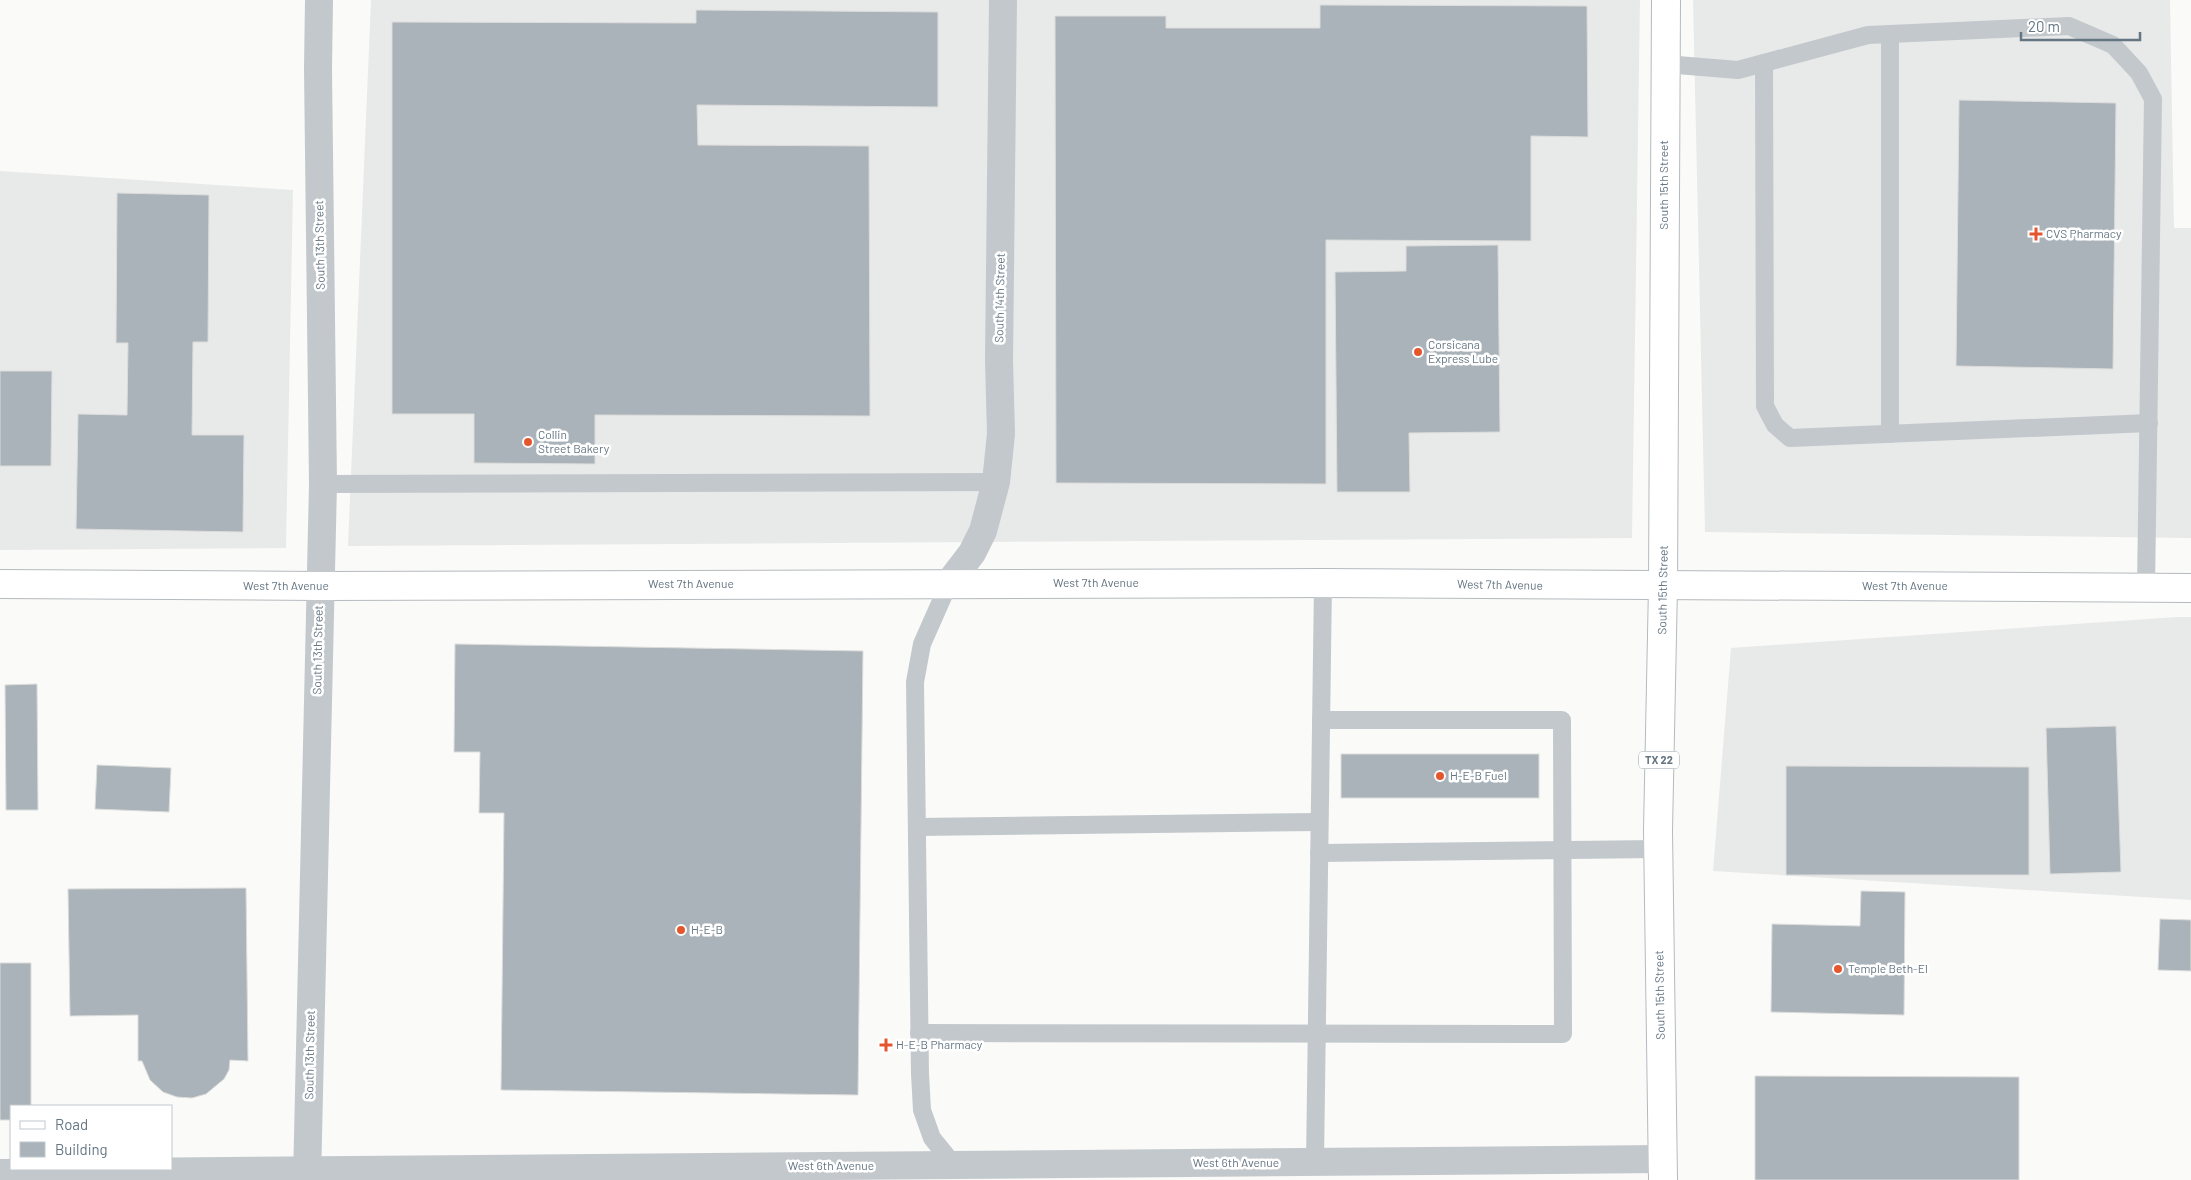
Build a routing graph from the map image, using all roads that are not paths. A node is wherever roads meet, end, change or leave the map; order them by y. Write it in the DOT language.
graph roads {
  1 [pos="319,0"];
  2 [pos="1003,0"];
  3 [pos="1666,0"];
  4 [pos="1890,34"];
  5 [pos="1764,63"];
  6 [pos="1665,64"];
  7 [pos="2149,423"];
  8 [pos="1890,434"];
  9 [pos="996,482"];
  10 [pos="323,484"];
  11 [pos="949,583"];
  12 [pos="1323,583"];
  13 [pos="0,584"];
  14 [pos="319,586"];
  15 [pos="1663,586"];
  16 [pos="2146,588"];
  17 [pos="2191,588"];
  18 [pos="1321,720"];
  19 [pos="1319,822"];
  20 [pos="917,826"];
  21 [pos="1658,849"];
  22 [pos="1562,850"];
  23 [pos="1319,853"];
  24 [pos="919,1033"];
  25 [pos="1316,1033"];
  26 [pos="1315,1162"];
  27 [pos="1663,1170"];
  28 [pos="961,1172"];
  29 [pos="0,1173"];
  30 [pos="307,1175"];
  1 -- 10 [label="street, South 13th Street"];
  2 -- 9 [label="street, South 14th Street"];
  3 -- 6 [label="main road, South 15th Street"];
  4 -- 5 [label="lane"];
  4 -- 7 [label="lane"];
  4 -- 8 [label="lane"];
  5 -- 6 [label="lane"];
  5 -- 8 [label="lane"];
  6 -- 15 [label="main road, South 15th Street"];
  7 -- 8 [label="lane"];
  7 -- 16 [label="lane"];
  9 -- 10 [label="lane"];
  9 -- 11 [label="street, South 14th Street"];
  10 -- 14 [label="street, South 13th Street"];
  11 -- 12 [label="main road, West 7th Avenue"];
  11 -- 14 [label="main road, West 7th Avenue"];
  11 -- 20 [label="lane"];
  12 -- 15 [label="main road, West 7th Avenue"];
  12 -- 18 [label="lane"];
  13 -- 14 [label="main road, West 7th Avenue"];
  14 -- 30 [label="street, South 13th Street"];
  15 -- 16 [label="main road, West 7th Avenue"];
  15 -- 21 [label="main road, South 15th Street / TX 22"];
  16 -- 17 [label="main road, West 7th Avenue"];
  18 -- 19 [label="lane"];
  18 -- 22 [label="lane"];
  19 -- 20 [label="lane"];
  19 -- 23 [label="lane"];
  20 -- 24 [label="lane"];
  21 -- 22 [label="lane"];
  21 -- 27 [label="main road, South 15th Street / TX 22"];
  22 -- 23 [label="lane"];
  22 -- 25 [label="lane"];
  23 -- 25 [label="lane"];
  24 -- 25 [label="lane"];
  24 -- 28 [label="lane"];
  25 -- 26 [label="lane"];
  26 -- 27 [label="street, West 6th Avenue"];
  26 -- 28 [label="street, West 6th Avenue"];
  28 -- 30 [label="street, West 6th Avenue"];
  29 -- 30 [label="street, West 6th Avenue"];
}
